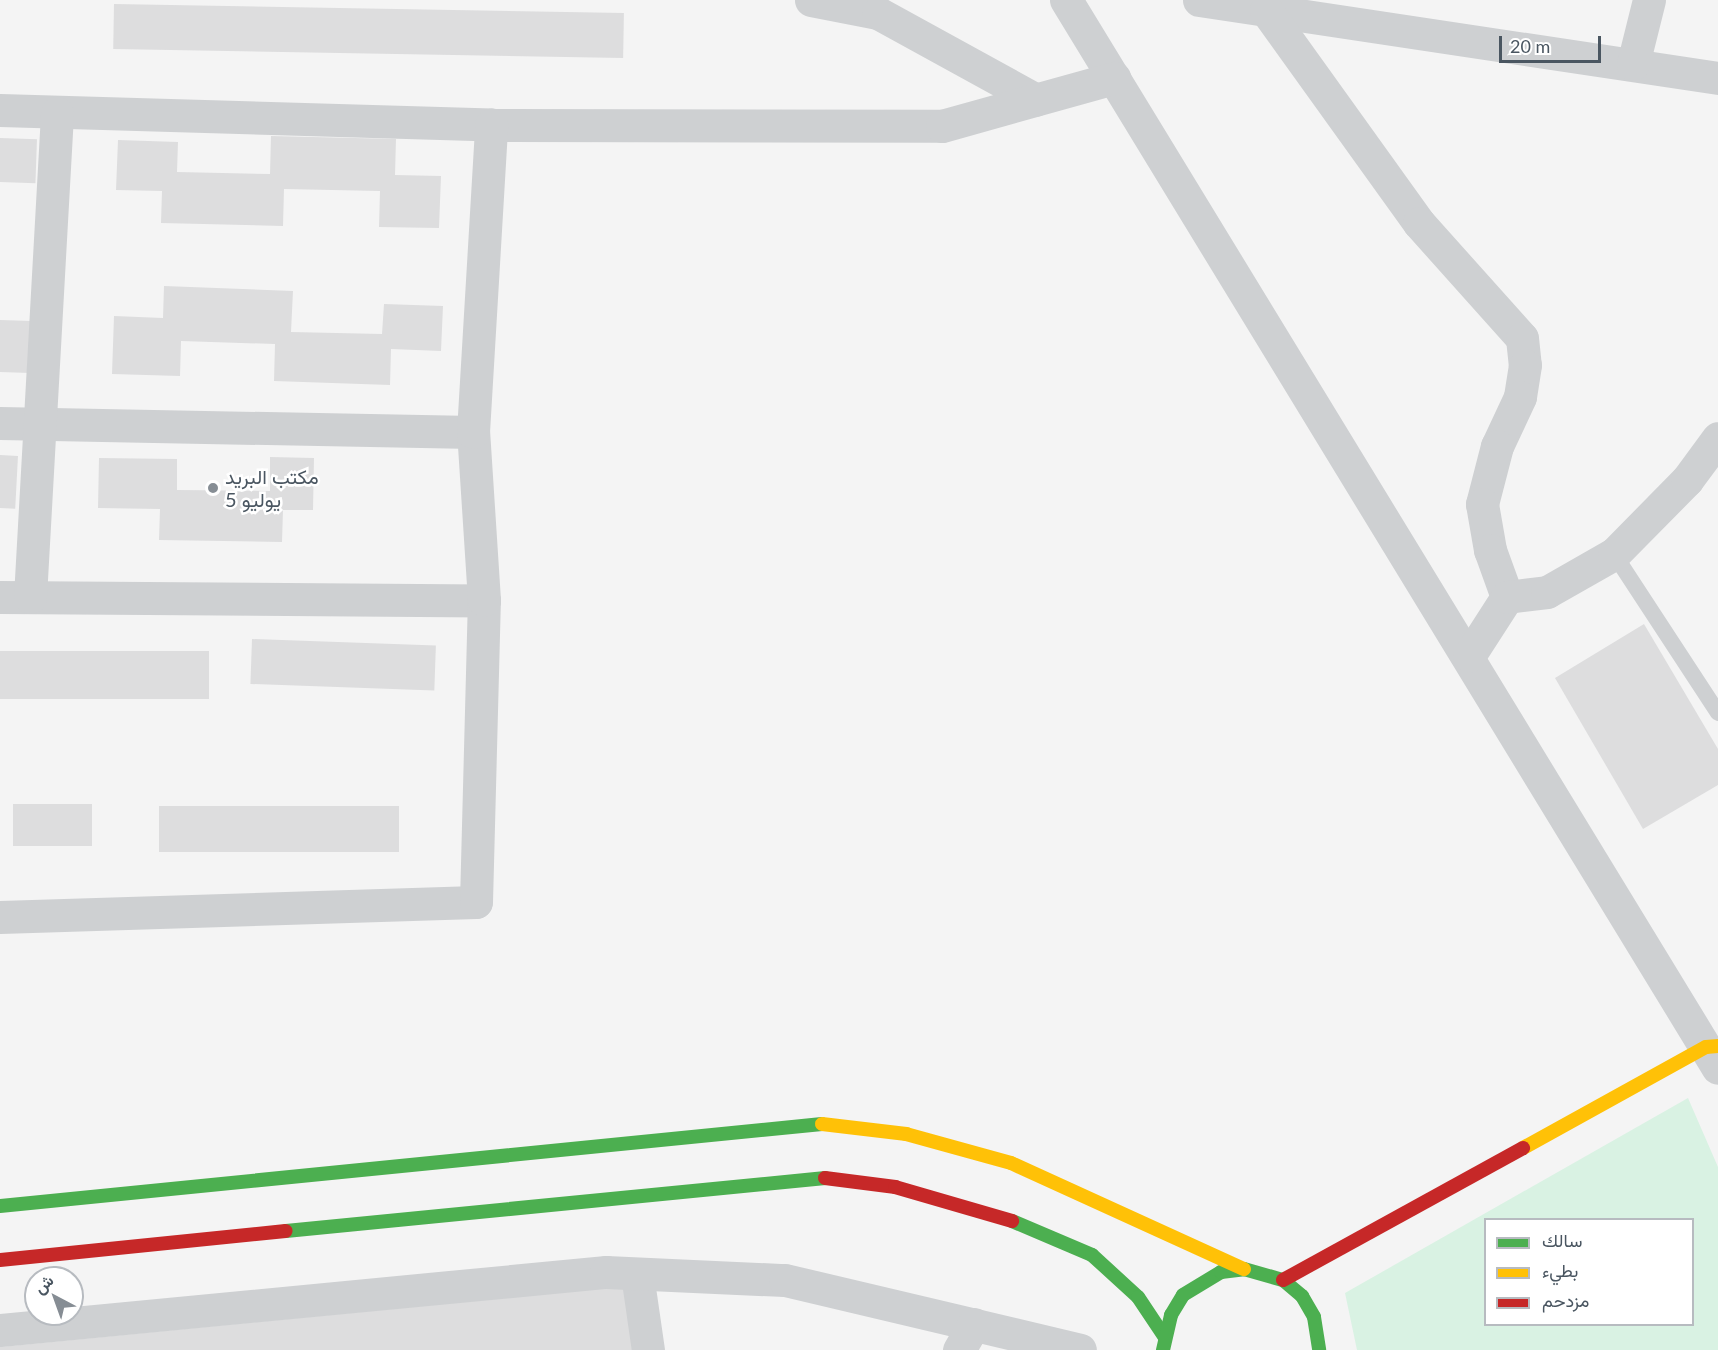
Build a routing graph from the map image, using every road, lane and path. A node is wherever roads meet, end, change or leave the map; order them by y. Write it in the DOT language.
graph roads {
  1 [pos="811,0"];
  2 [pos="1066,0"];
  3 [pos="1648,0"];
  4 [pos="1214,1"];
  5 [pos="1266,10"];
  6 [pos="1633,64"];
  7 [pos="1114,78"];
  8 [pos="1718,78"];
  9 [pos="1036,100"];
  10 [pos="0,110"];
  11 [pos="57,113"];
  12 [pos="491,125"];
  13 [pos="0,423"];
  14 [pos="40,424"];
  15 [pos="473,432"];
  16 [pos="1718,438"];
  17 [pos="1614,554"];
  18 [pos="15,597"];
  19 [pos="1507,597"];
  20 [pos="484,600"];
  21 [pos="1469,656"];
  22 [pos="1718,713"];
  23 [pos="0,917"];
  24 [pos="1714,1053"];
  25 [pos="0,1206"];
  26 [pos="0,1260"];
  27 [pos="1244,1269"];
  28 [pos="637,1274"];
  29 [pos="1283,1280"];
  30 [pos="0,1330"];
  31 [pos="967,1337"];
  32 [pos="1164,1343"];
  33 [pos="648,1350"];
  34 [pos="1080,1350"];
  35 [pos="1319,1350"];
  1 -- 9 [label="street"];
  2 -- 7 [label="street"];
  3 -- 6 [label="street"];
  4 -- 5 [label="street"];
  5 -- 6 [label="street"];
  5 -- 19 [label="street"];
  6 -- 8 [label="street"];
  7 -- 9 [label="street"];
  7 -- 21 [label="street"];
  9 -- 12 [label="street"];
  10 -- 11 [label="street"];
  11 -- 12 [label="street"];
  11 -- 14 [label="street"];
  12 -- 15 [label="street"];
  13 -- 14 [label="street"];
  14 -- 15 [label="street"];
  14 -- 18 [label="street"];
  15 -- 20 [label="street"];
  16 -- 17 [label="street"];
  17 -- 19 [label="street"];
  17 -- 22 [label="lane"];
  18 -- 20 [label="street"];
  19 -- 21 [label="street"];
  20 -- 23 [label="street"];
  21 -- 24 [label="street"];
  24 -- 29 [label="main road"];
  25 -- 27 [label="main road"];
  26 -- 32 [label="main road"];
  27 -- 29 [label="main road"];
  27 -- 32 [label="main road"];
  28 -- 30 [label="street"];
  28 -- 31 [label="street"];
  28 -- 33 [label="street"];
  29 -- 35 [label="main road"];
  31 -- 34 [label="street"];
}
